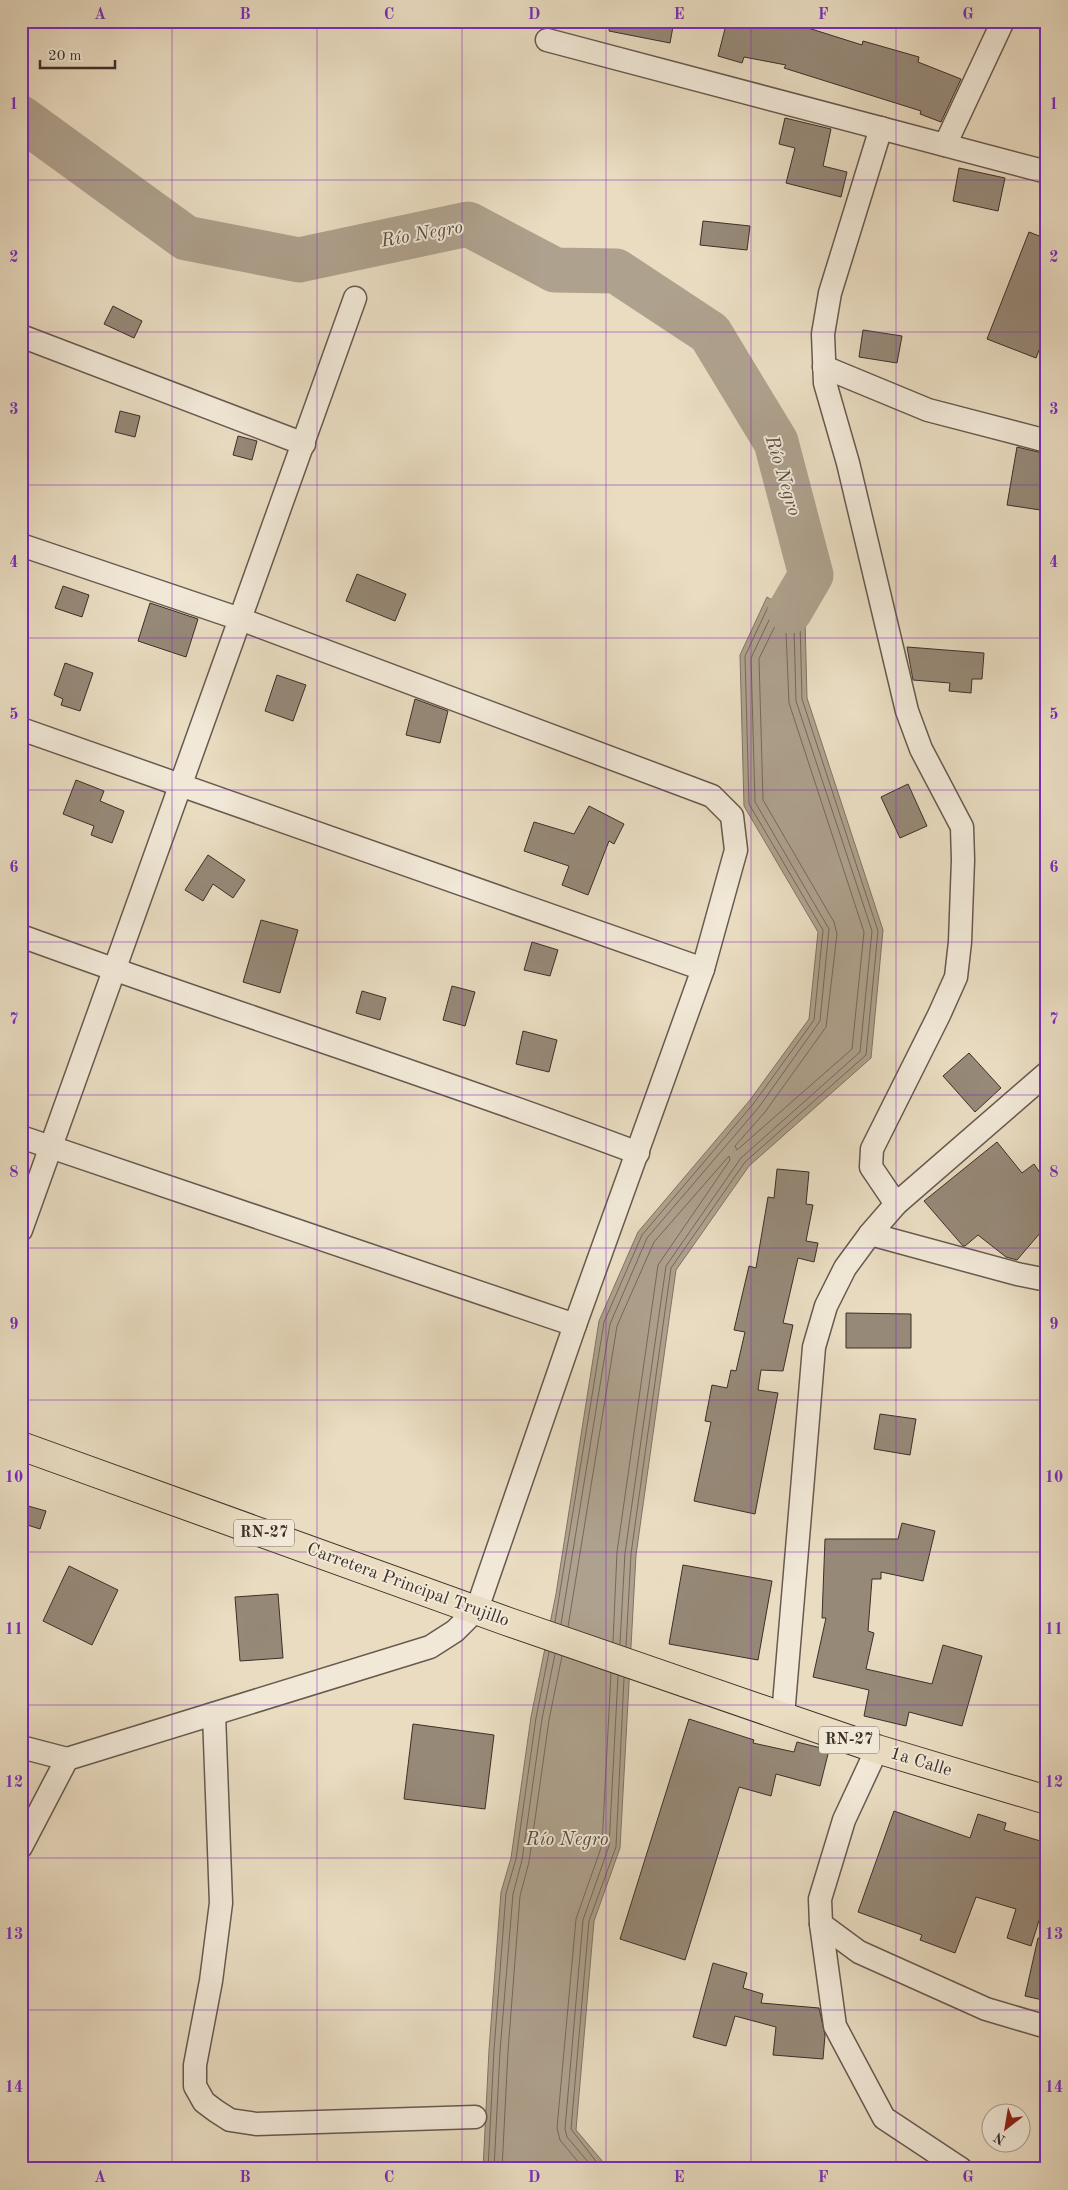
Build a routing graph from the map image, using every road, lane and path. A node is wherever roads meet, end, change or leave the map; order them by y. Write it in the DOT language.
graph roads {
  1 [pos="1003,21"];
  2 [pos="547,40"];
  3 [pos="881,128"];
  4 [pos="945,145"];
  5 [pos="1047,172"];
  6 [pos="355,298"];
  7 [pos="21,336"];
  8 [pos="824,367"];
  9 [pos="1047,441"];
  10 [pos="304,444"];
  11 [pos="21,545"];
  12 [pos="240,619"];
  13 [pos="21,729"];
  14 [pos="181,785"];
  15 [pos="21,936"];
  16 [pos="703,969"];
  17 [pos="115,970"];
  18 [pos="1047,1073"];
  19 [pos="21,1136"];
  20 [pos="51,1147"];
  21 [pos="638,1153"];
  22 [pos="896,1204"];
  23 [pos="21,1230"];
  24 [pos="870,1234"];
  25 [pos="1047,1280"];
  26 [pos="575,1325"];
  27 [pos="21,1446"];
  28 [pos="477,1609"];
  29 [pos="655,1671"];
  30 [pos="214,1714"];
  31 [pos="783,1716"];
  32 [pos="21,1747"];
  33 [pos="877,1749"];
  34 [pos="67,1759"];
  35 [pos="1047,1800"];
  36 [pos="21,1847"];
  37 [pos="821,1924"];
  38 [pos="1047,2027"];
  39 [pos="475,2117"];
  40 [pos="961,2169"];
  1 -- 4 [label="street"];
  2 -- 3 [label="street"];
  3 -- 4 [label="street"];
  3 -- 8 [label="street"];
  4 -- 5 [label="street"];
  6 -- 10 [label="street"];
  7 -- 10 [label="street"];
  8 -- 9 [label="street"];
  8 -- 22 [label="street"];
  10 -- 12 [label="street"];
  11 -- 12 [label="street"];
  12 -- 14 [label="street"];
  12 -- 16 [label="street"];
  13 -- 14 [label="street"];
  14 -- 16 [label="street"];
  14 -- 17 [label="street"];
  15 -- 17 [label="street"];
  16 -- 21 [label="street"];
  17 -- 20 [label="street"];
  17 -- 21 [label="street"];
  18 -- 22 [label="street"];
  19 -- 20 [label="street"];
  20 -- 23 [label="street"];
  20 -- 26 [label="street"];
  21 -- 26 [label="street"];
  22 -- 24 [label="street"];
  24 -- 25 [label="street"];
  24 -- 31 [label="street"];
  26 -- 28 [label="street"];
  27 -- 28 [label="main road, Carretera Principal Trujillo / RN-27"];
  28 -- 29 [label="main road, Carretera Principal Trujillo / RN-27"];
  28 -- 30 [label="street"];
  29 -- 31 [label="main road, 1a Calle / RN-27"];
  30 -- 34 [label="street"];
  30 -- 39 [label="street"];
  31 -- 33 [label="main road, 1a Calle / RN-27"];
  32 -- 34 [label="street"];
  33 -- 35 [label="main road, 1a Calle / RN-27"];
  33 -- 37 [label="street"];
  34 -- 36 [label="street"];
  37 -- 38 [label="street"];
  37 -- 40 [label="street"];
}
